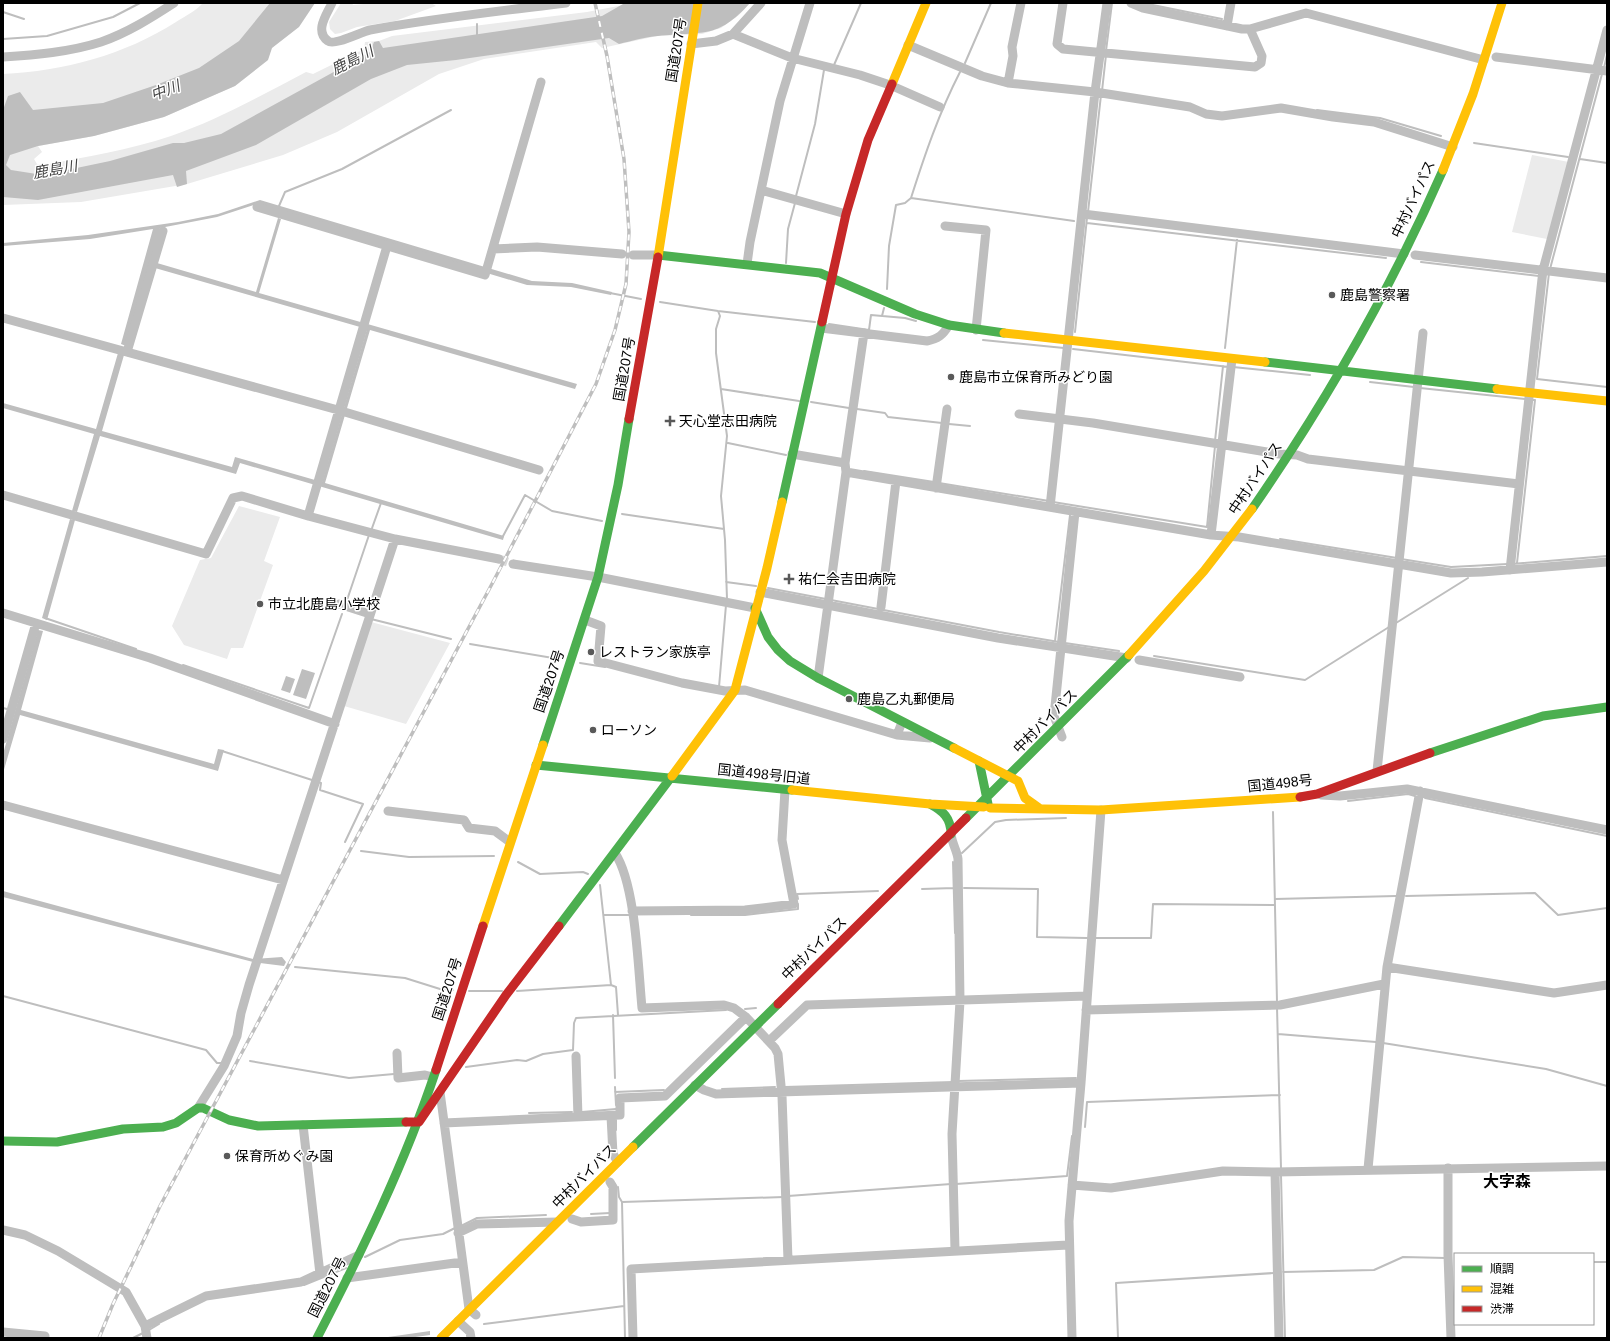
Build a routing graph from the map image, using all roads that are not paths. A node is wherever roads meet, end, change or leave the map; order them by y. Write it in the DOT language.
graph roads {
  1 [pos="174,3"];
  2 [pos="332,3"];
  3 [pos="566,3"];
  4 [pos="698,3"];
  5 [pos="761,3"];
  6 [pos="810,3"];
  7 [pos="926,3"];
  8 [pos="1021,3"];
  9 [pos="1063,3"];
  10 [pos="1107,3"];
  11 [pos="1131,3"];
  12 [pos="1231,3"];
  13 [pos="1502,3"];
  14 [pos="1227,26"];
  15 [pos="1250,29"];
  16 [pos="1607,30"];
  17 [pos="733,34"];
  18 [pos="691,44"];
  19 [pos="908,45"];
  20 [pos="1100,53"];
  21 [pos="3,57"];
  22 [pos="1496,57"];
  23 [pos="792,58"];
  24 [pos="1484,60"];
  25 [pos="1596,70"];
  26 [pos="1607,71"];
  27 [pos="541,82"];
  28 [pos="1008,83"];
  29 [pos="1486,84"];
  30 [pos="890,85"];
  31 [pos="1095,92"];
  32 [pos="940,106"];
  33 [pos="1468,133"];
  34 [pos="1453,147"];
  35 [pos="1463,147"];
  36 [pos="761,190"];
  37 [pos="257,207"];
  38 [pos="846,214"];
  39 [pos="1087,215"];
  40 [pos="945,226"];
  41 [pos="162,231"];
  42 [pos="1424,234"];
  43 [pos="387,246"];
  44 [pos="493,249"];
  45 [pos="622,254"];
  46 [pos="1404,254"];
  47 [pos="634,255"];
  48 [pos="1415,255"];
  49 [pos="658,256"];
  50 [pos="747,264"];
  51 [pos="1543,270"];
  52 [pos="832,278"];
  53 [pos="1607,278"];
  54 [pos="4,321"];
  55 [pos="949,325"];
  56 [pos="821,328"];
  57 [pos="976,330"];
  58 [pos="864,333"];
  59 [pos="1423,333"];
  60 [pos="1068,341"];
  61 [pos="1366,346"];
  62 [pos="127,352"];
  63 [pos="1232,364"];
  64 [pos="1345,371"];
  65 [pos="1418,384"];
  66 [pos="1528,397"];
  67 [pos="1607,401"];
  68 [pos="947,409"];
  69 [pos="338,410"];
  70 [pos="1019,414"];
  71 [pos="1060,420"];
  72 [pos="1223,445"];
  73 [pos="792,454"];
  74 [pos="1293,455"];
  75 [pos="845,468"];
  76 [pos="539,470"];
  77 [pos="1409,471"];
  78 [pos="896,481"];
  79 [pos="1519,484"];
  80 [pos="936,488"];
  81 [pos="3,495"];
  82 [pos="1050,503"];
  83 [pos="1075,512"];
  84 [pos="308,516"];
  85 [pos="1211,535"];
  86 [pos="1236,536"];
  87 [pos="395,540"];
  88 [pos="500,559"];
  89 [pos="1607,562"];
  90 [pos="513,564"];
  91 [pos="1400,565"];
  92 [pos="1510,570"];
  93 [pos="598,577"];
  94 [pos="760,592"];
  95 [pos="828,601"];
  96 [pos="339,604"];
  97 [pos="881,607"];
  98 [pos="755,608"];
  99 [pos="3,613"];
  100 [pos="369,617"];
  101 [pos="585,620"];
  102 [pos="36,623"];
  103 [pos="750,634"];
  104 [pos="767,636"];
  105 [pos="1157,638"];
  106 [pos="1062,642"];
  107 [pos="1148,649"];
  108 [pos="1127,658"];
  109 [pos="1136,662"];
  110 [pos="1240,677"];
  111 [pos="818,678"];
  112 [pos="735,690"];
  113 [pos="1607,707"];
  114 [pos="902,722"];
  115 [pos="335,724"];
  116 [pos="1058,728"];
  117 [pos="1065,734"];
  118 [pos="897,735"];
  119 [pos="934,738"];
  120 [pos="3,739"];
  121 [pos="1053,746"];
  122 [pos="979,761"];
  123 [pos="536,764"];
  124 [pos="1377,771"];
  125 [pos="1008,777"];
  126 [pos="670,779"];
  127 [pos="785,790"];
  128 [pos="1420,791"];
  129 [pos="1317,794"];
  130 [pos="1001,797"];
  131 [pos="930,804"];
  132 [pos="985,804"];
  133 [pos="3,805"];
  134 [pos="1039,808"];
  135 [pos="1100,810"];
  136 [pos="388,811"];
  137 [pos="1607,830"];
  138 [pos="951,834"];
  139 [pos="510,842"];
  140 [pos="952,845"];
  141 [pos="615,853"];
  142 [pos="283,880"];
  143 [pos="633,915"];
  144 [pos="1387,967"];
  145 [pos="1384,984"];
  146 [pos="1607,985"];
  147 [pos="1087,996"];
  148 [pos="957,1001"];
  149 [pos="1086,1010"];
  150 [pos="746,1017"];
  151 [pos="757,1030"];
  152 [pos="769,1041"];
  153 [pos="397,1052"];
  154 [pos="576,1056"];
  155 [pos="433,1077"];
  156 [pos="956,1083"];
  157 [pos="1082,1083"];
  158 [pos="695,1084"];
  159 [pos="704,1090"];
  160 [pos="780,1091"];
  161 [pos="440,1092"];
  162 [pos="668,1093"];
  163 [pos="678,1102"];
  164 [pos="198,1108"];
  165 [pos="611,1116"];
  166 [pos="578,1117"];
  167 [pos="419,1122"];
  168 [pos="444,1123"];
  169 [pos="303,1125"];
  170 [pos="3,1141"];
  171 [pos="618,1162"];
  172 [pos="1607,1166"];
  173 [pos="1448,1168"];
  174 [pos="1368,1170"];
  175 [pos="1275,1172"];
  176 [pos="610,1182"];
  177 [pos="1072,1185"];
  178 [pos="572,1220"];
  179 [pos="557,1222"];
  180 [pos="458,1229"];
  181 [pos="3,1230"];
  182 [pos="1068,1245"];
  183 [pos="955,1250"];
  184 [pos="360,1254"];
  185 [pos="788,1260"];
  186 [pos="462,1262"];
  187 [pos="320,1274"];
  188 [pos="348,1278"];
  189 [pos="473,1312"];
  190 [pos="458,1321"];
  191 [pos="466,1327"];
  192 [pos="146,1331"];
  193 [pos="3,1332"];
  194 [pos="45,1336"];
  195 [pos="317,1338"];
  196 [pos="441,1338"];
  197 [pos="455,1338"];
  198 [pos="471,1338"];
  199 [pos="633,1338"];
  200 [pos="1072,1338"];
  201 [pos="1279,1338"];
  202 [pos="1451,1338"];
  1 -- 21 [label="street"];
  2 -- 3 [label="street"];
  4 -- 18 [label="main road, 国道207号"];
  5 -- 17 [label="street"];
  6 -- 23 [label="street"];
  7 -- 19 [label="main road"];
  8 -- 28 [label="street"];
  9 -- 20 [label="street"];
  10 -- 20 [label="street"];
  11 -- 14 [label="street"];
  12 -- 14 [label="street"];
  13 -- 24 [label="main road, 中村バイパス"];
  14 -- 15 [label="street"];
  15 -- 20 [label="street"];
  15 -- 24 [label="street"];
  16 -- 25 [label="street"];
  17 -- 18 [label="street"];
  17 -- 23 [label="street"];
  18 -- 49 [label="main road, 国道207号"];
  19 -- 28 [label="street"];
  19 -- 30 [label="main road"];
  20 -- 31 [label="street"];
  22 -- 25 [label="street"];
  23 -- 30 [label="street"];
  23 -- 36 [label="street"];
  24 -- 34 [label="main road, 中村バイパス"];
  25 -- 26 [label="street"];
  25 -- 51 [label="street"];
  27 -- 44 [label="street"];
  28 -- 31 [label="street"];
  29 -- 33 [label="main road"];
  30 -- 32 [label="street"];
  30 -- 38 [label="main road"];
  31 -- 34 [label="street"];
  31 -- 39 [label="street"];
  34 -- 46 [label="main road, 中村バイパス"];
  35 -- 42 [label="main road, 中村バイパス"];
  36 -- 38 [label="street"];
  36 -- 50 [label="street"];
  37 -- 43 [label="street"];
  38 -- 52 [label="main road"];
  39 -- 46 [label="street"];
  39 -- 60 [label="street"];
  40 -- 57 [label="street"];
  41 -- 62 [label="street"];
  43 -- 44 [label="street"];
  43 -- 69 [label="street"];
  44 -- 45 [label="street"];
  46 -- 64 [label="main road, 中村バイパス"];
  47 -- 49 [label="street"];
  48 -- 51 [label="street"];
  49 -- 50 [label="main road"];
  49 -- 93 [label="main road, 国道207号"];
  50 -- 52 [label="main road"];
  51 -- 53 [label="street"];
  51 -- 66 [label="street"];
  52 -- 55 [label="main road"];
  52 -- 56 [label="main road"];
  54 -- 62 [label="street"];
  55 -- 57 [label="main road"];
  55 -- 58 [label="street"];
  56 -- 58 [label="street"];
  56 -- 73 [label="main road"];
  57 -- 60 [label="main road"];
  58 -- 75 [label="street"];
  59 -- 65 [label="street"];
  60 -- 63 [label="main road"];
  60 -- 71 [label="street"];
  61 -- 64 [label="main road, 中村バイパス"];
  62 -- 69 [label="street"];
  63 -- 64 [label="main road"];
  63 -- 72 [label="street"];
  64 -- 65 [label="main road"];
  64 -- 74 [label="main road, 中村バイパス"];
  65 -- 66 [label="main road"];
  65 -- 77 [label="street"];
  66 -- 67 [label="main road"];
  66 -- 79 [label="street"];
  68 -- 80 [label="street"];
  69 -- 76 [label="street"];
  69 -- 84 [label="street"];
  70 -- 71 [label="street"];
  71 -- 72 [label="street"];
  71 -- 82 [label="street"];
  72 -- 74 [label="street"];
  72 -- 85 [label="street"];
  73 -- 75 [label="street"];
  73 -- 94 [label="main road"];
  74 -- 77 [label="street"];
  74 -- 86 [label="main road, 中村バイパス"];
  75 -- 78 [label="street"];
  75 -- 95 [label="street"];
  77 -- 79 [label="street"];
  77 -- 91 [label="street"];
  78 -- 80 [label="street"];
  78 -- 97 [label="street"];
  79 -- 92 [label="street"];
  80 -- 82 [label="street"];
  81 -- 84 [label="street"];
  82 -- 83 [label="street"];
  83 -- 85 [label="street"];
  83 -- 106 [label="street"];
  84 -- 87 [label="street"];
  85 -- 86 [label="street"];
  86 -- 91 [label="street"];
  86 -- 105 [label="main road, 中村バイパス"];
  86 -- 108 [label="main road, 中村バイパス"];
  87 -- 88 [label="street"];
  87 -- 100 [label="street"];
  89 -- 92 [label="street"];
  90 -- 93 [label="street"];
  91 -- 92 [label="street"];
  91 -- 124 [label="street"];
  93 -- 98 [label="street"];
  93 -- 101 [label="main road, 国道207号"];
  94 -- 95 [label="street"];
  94 -- 98 [label="main road"];
  95 -- 106 [label="street"];
  95 -- 111 [label="street"];
  96 -- 100 [label="street"];
  98 -- 103 [label="main road"];
  98 -- 104 [label="main road"];
  99 -- 102 [label="street"];
  100 -- 115 [label="street"];
  101 -- 112 [label="street"];
  101 -- 123 [label="main road, 国道207号"];
  102 -- 115 [label="street"];
  102 -- 120 [label="street"];
  103 -- 104 [label="main road"];
  103 -- 112 [label="main road"];
  104 -- 111 [label="main road"];
  106 -- 108 [label="street"];
  106 -- 116 [label="street"];
  107 -- 109 [label="main road"];
  108 -- 116 [label="main road, 中村バイパス"];
  109 -- 110 [label="street"];
  111 -- 114 [label="main road"];
  112 -- 118 [label="street"];
  112 -- 126 [label="main road"];
  113 -- 124 [label="main road, 国道498号"];
  114 -- 118 [label="street"];
  114 -- 119 [label="main road"];
  115 -- 142 [label="street"];
  116 -- 117 [label="street"];
  116 -- 125 [label="main road, 中村バイパス"];
  117 -- 121 [label="main road, 中村バイパス"];
  118 -- 119 [label="street"];
  119 -- 122 [label="main road"];
  122 -- 125 [label="main road"];
  122 -- 132 [label="main road"];
  123 -- 126 [label="main road, 国道498号旧道"];
  123 -- 139 [label="main road, 国道207号"];
  124 -- 129 [label="main road, 国道498号"];
  125 -- 132 [label="main road, 中村バイパス"];
  125 -- 134 [label="main road"];
  126 -- 127 [label="main road, 国道498号旧道"];
  126 -- 141 [label="main road"];
  127 -- 131 [label="main road, 国道498号旧道"];
  127 -- 143 [label="street"];
  128 -- 129 [label="street"];
  128 -- 137 [label="street"];
  128 -- 144 [label="street"];
  129 -- 135 [label="main road, 国道498号"];
  130 -- 132 [label="main road, 中村バイパス"];
  131 -- 132 [label="main road, 国道498号旧道"];
  131 -- 138 [label="main road"];
  132 -- 134 [label="main road, 国道498号"];
  132 -- 138 [label="main road, 中村バイパス"];
  132 -- 140 [label="main road, 中村バイパス"];
  133 -- 142 [label="street"];
  134 -- 135 [label="main road, 国道498号"];
  135 -- 147 [label="street"];
  136 -- 139 [label="street"];
  138 -- 140 [label="street"];
  138 -- 151 [label="main road, 中村バイパス"];
  139 -- 155 [label="main road, 国道207号"];
  140 -- 148 [label="street"];
  140 -- 151 [label="main road, 中村バイパス"];
  141 -- 143 [label="street"];
  141 -- 161 [label="main road"];
  142 -- 164 [label="street"];
  143 -- 150 [label="street"];
  144 -- 145 [label="street"];
  144 -- 146 [label="street"];
  145 -- 149 [label="street"];
  145 -- 174 [label="street"];
  147 -- 148 [label="street"];
  147 -- 149 [label="street"];
  148 -- 152 [label="street"];
  148 -- 156 [label="street"];
  149 -- 157 [label="street"];
  150 -- 151 [label="street"];
  150 -- 162 [label="street"];
  151 -- 152 [label="street"];
  151 -- 158 [label="main road, 中村バイパス"];
  151 -- 159 [label="main road, 中村バイパス"];
  152 -- 160 [label="street"];
  153 -- 155 [label="street"];
  154 -- 166 [label="street"];
  155 -- 167 [label="main road, 国道207号"];
  156 -- 157 [label="street"];
  156 -- 160 [label="street"];
  156 -- 183 [label="street"];
  157 -- 177 [label="street"];
  158 -- 159 [label="street"];
  158 -- 163 [label="main road, 中村バイパス"];
  159 -- 160 [label="street"];
  159 -- 176 [label="main road, 中村バイパス"];
  160 -- 185 [label="street"];
  161 -- 167 [label="main road"];
  161 -- 168 [label="street"];
  162 -- 163 [label="street"];
  162 -- 165 [label="street"];
  163 -- 171 [label="main road, 中村バイパス"];
  164 -- 169 [label="main road"];
  164 -- 170 [label="main road"];
  165 -- 166 [label="street"];
  165 -- 171 [label="street"];
  166 -- 168 [label="street"];
  167 -- 169 [label="main road"];
  167 -- 184 [label="main road, 国道207号"];
  168 -- 180 [label="street"];
  169 -- 187 [label="street"];
  171 -- 179 [label="main road, 中村バイパス"];
  172 -- 173 [label="street"];
  173 -- 174 [label="street"];
  173 -- 202 [label="street"];
  174 -- 175 [label="street"];
  175 -- 177 [label="street"];
  175 -- 201 [label="street"];
  176 -- 178 [label="main road, 中村バイパス"];
  176 -- 178 [label="street"];
  177 -- 182 [label="street"];
  178 -- 189 [label="main road, 中村バイパス"];
  179 -- 180 [label="street"];
  179 -- 189 [label="main road, 中村バイパス"];
  180 -- 186 [label="street"];
  181 -- 192 [label="street"];
  182 -- 183 [label="street"];
  182 -- 200 [label="street"];
  183 -- 185 [label="street"];
  184 -- 187 [label="street"];
  184 -- 188 [label="main road, 国道207号"];
  185 -- 199 [label="street"];
  186 -- 188 [label="street"];
  186 -- 189 [label="street"];
  187 -- 192 [label="street"];
  188 -- 195 [label="main road, 国道207号"];
  189 -- 190 [label="main road, 中村バイパス"];
  189 -- 191 [label="main road, 中村バイパス"];
  190 -- 191 [label="street"];
  190 -- 196 [label="main road, 中村バイパス"];
  191 -- 197 [label="main road, 中村バイパス"];
  191 -- 198 [label="street"];
  193 -- 194 [label="street"];
}
